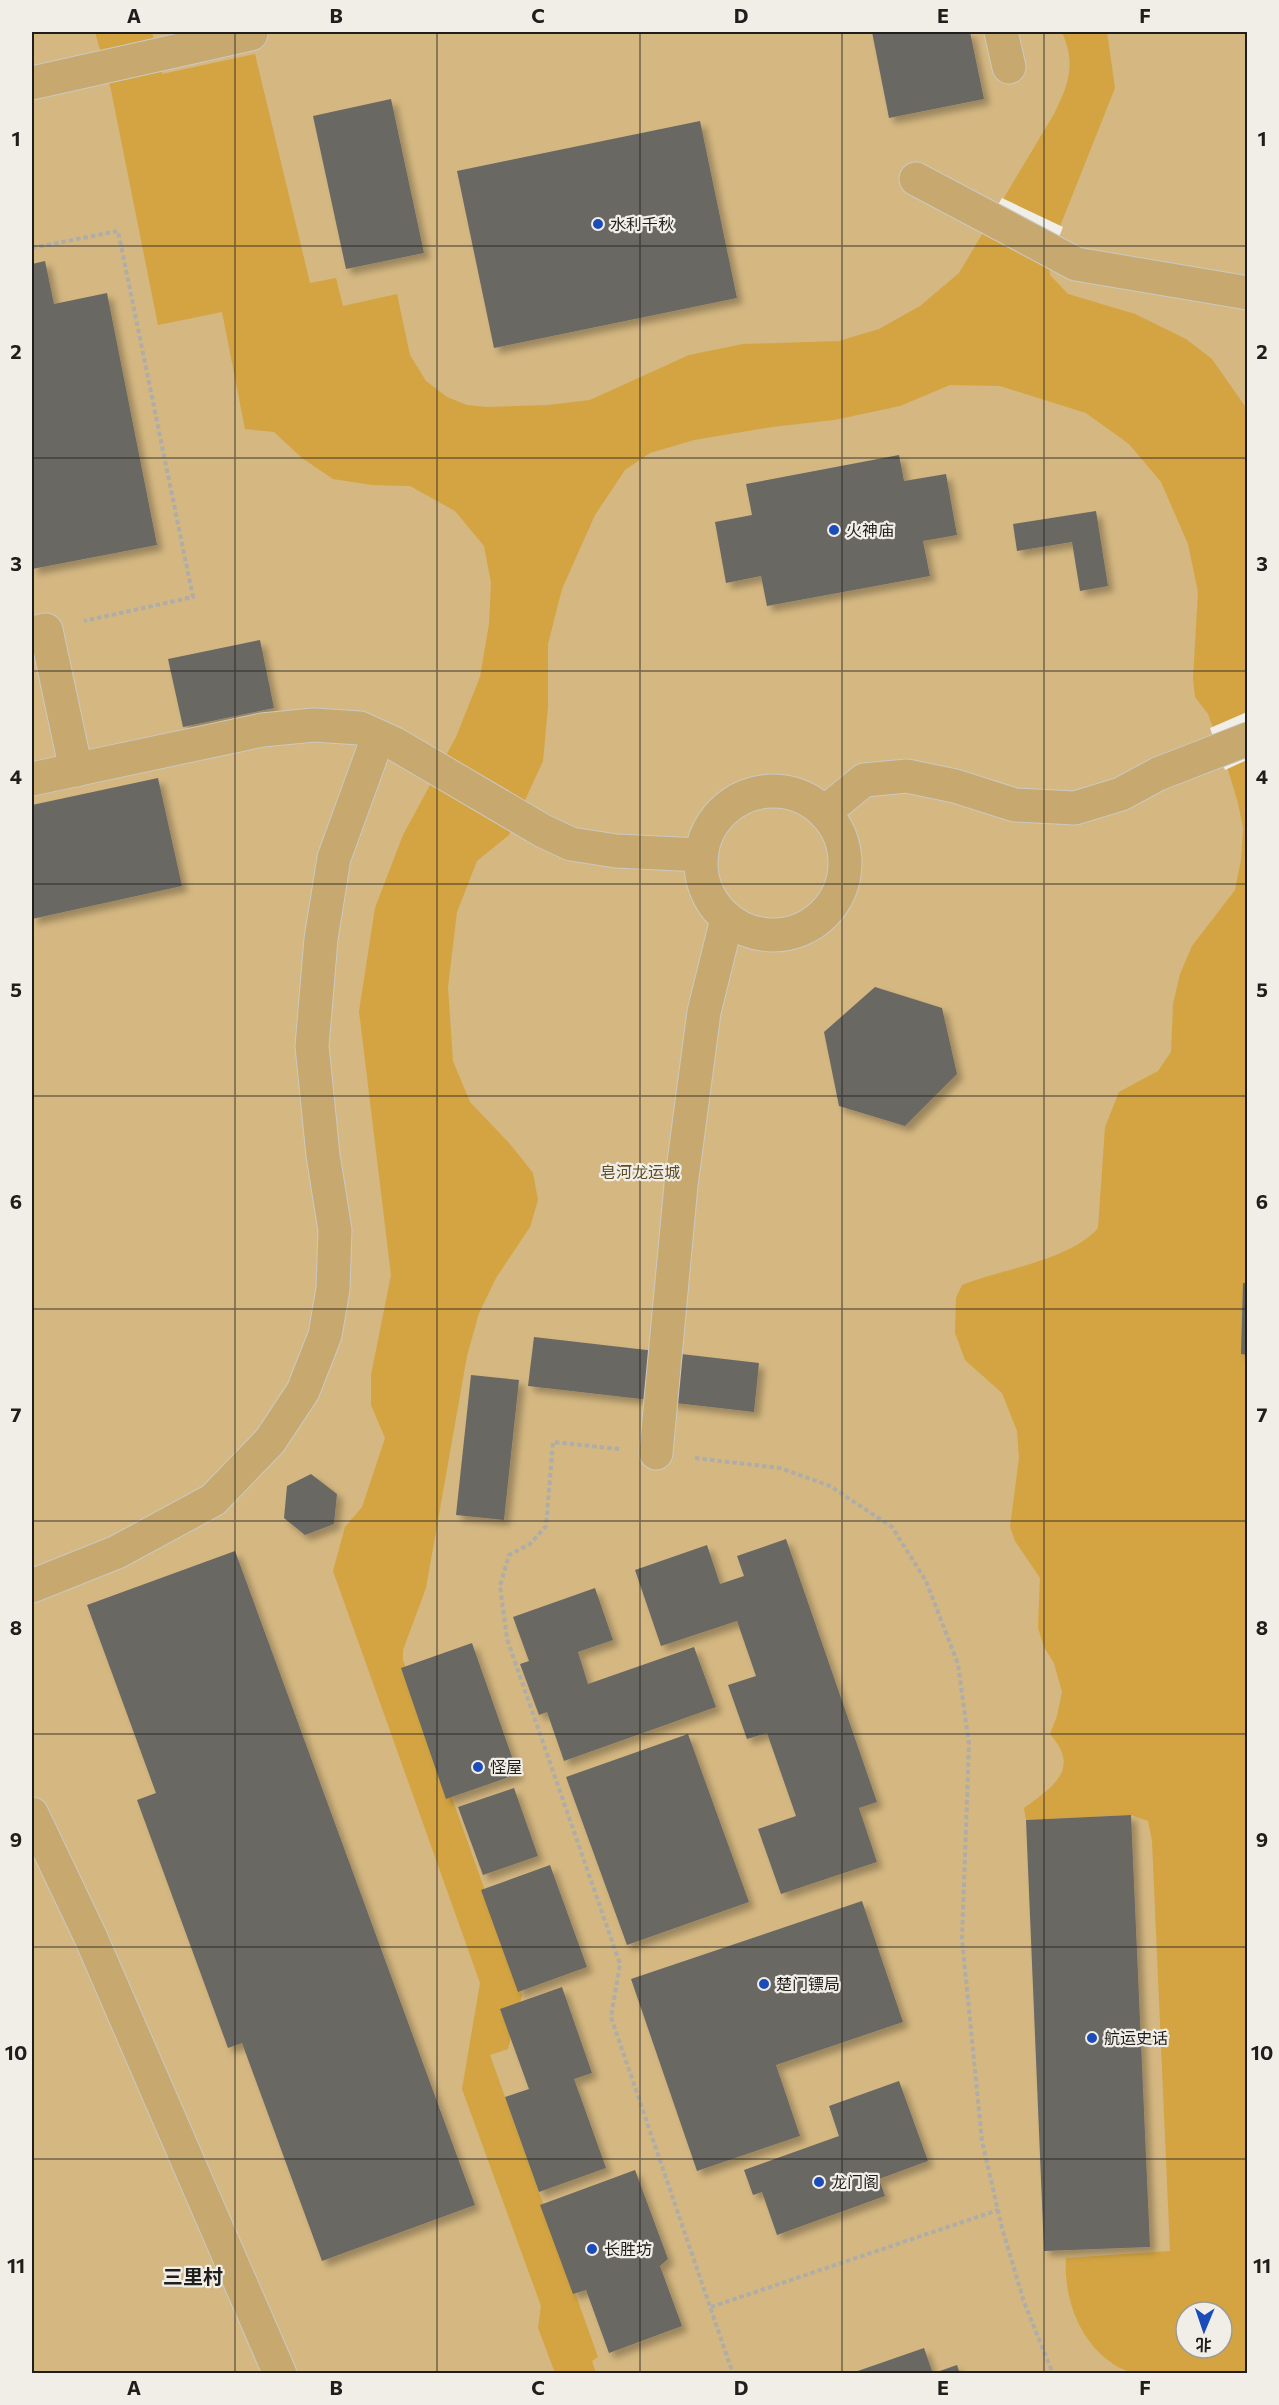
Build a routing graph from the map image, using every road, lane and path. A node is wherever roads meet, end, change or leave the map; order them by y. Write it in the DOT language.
graph roads {
  1 [pos="1001,32"];
  2 [pos="251,34"];
  3 [pos="1009,67"];
  4 [pos="32,83"];
  5 [pos="916,179"];
  6 [pos="32,248"];
  7 [pos="1248,292"];
  8 [pos="39,631"];
  9 [pos="378,737"];
  10 [pos="1248,739"];
  11 [pos="76,770"];
  12 [pos="32,779"];
  13 [pos="825,812"];
  14 [pos="701,855"];
  15 [pos="727,919"];
  16 [pos="656,1453"];
  17 [pos="32,1586"];
  18 [pos="32,1814"];
  19 [pos="998,2210"];
  20 [pos="711,2307"];
  21 [pos="280,2373"];
  22 [pos="733,2373"];
  23 [pos="1053,2373"];
  1 -- 3 [label="street"];
  2 -- 4 [label="street"];
  5 -- 7 [label="street"];
  6 -- 8 [label="path"];
  8 -- 11 [label="street"];
  9 -- 11 [label="street"];
  9 -- 14 [label="street"];
  9 -- 17 [label="street"];
  10 -- 13 [label="street"];
  11 -- 12 [label="street"];
  13 -- 14 [label="street"];
  13 -- 15 [label="street"];
  14 -- 15 [label="street"];
  15 -- 16 [label="street"];
  16 -- 19 [label="path"];
  16 -- 20 [label="path"];
  18 -- 21 [label="street"];
  19 -- 20 [label="path"];
  19 -- 23 [label="path"];
  20 -- 22 [label="path"];
}
